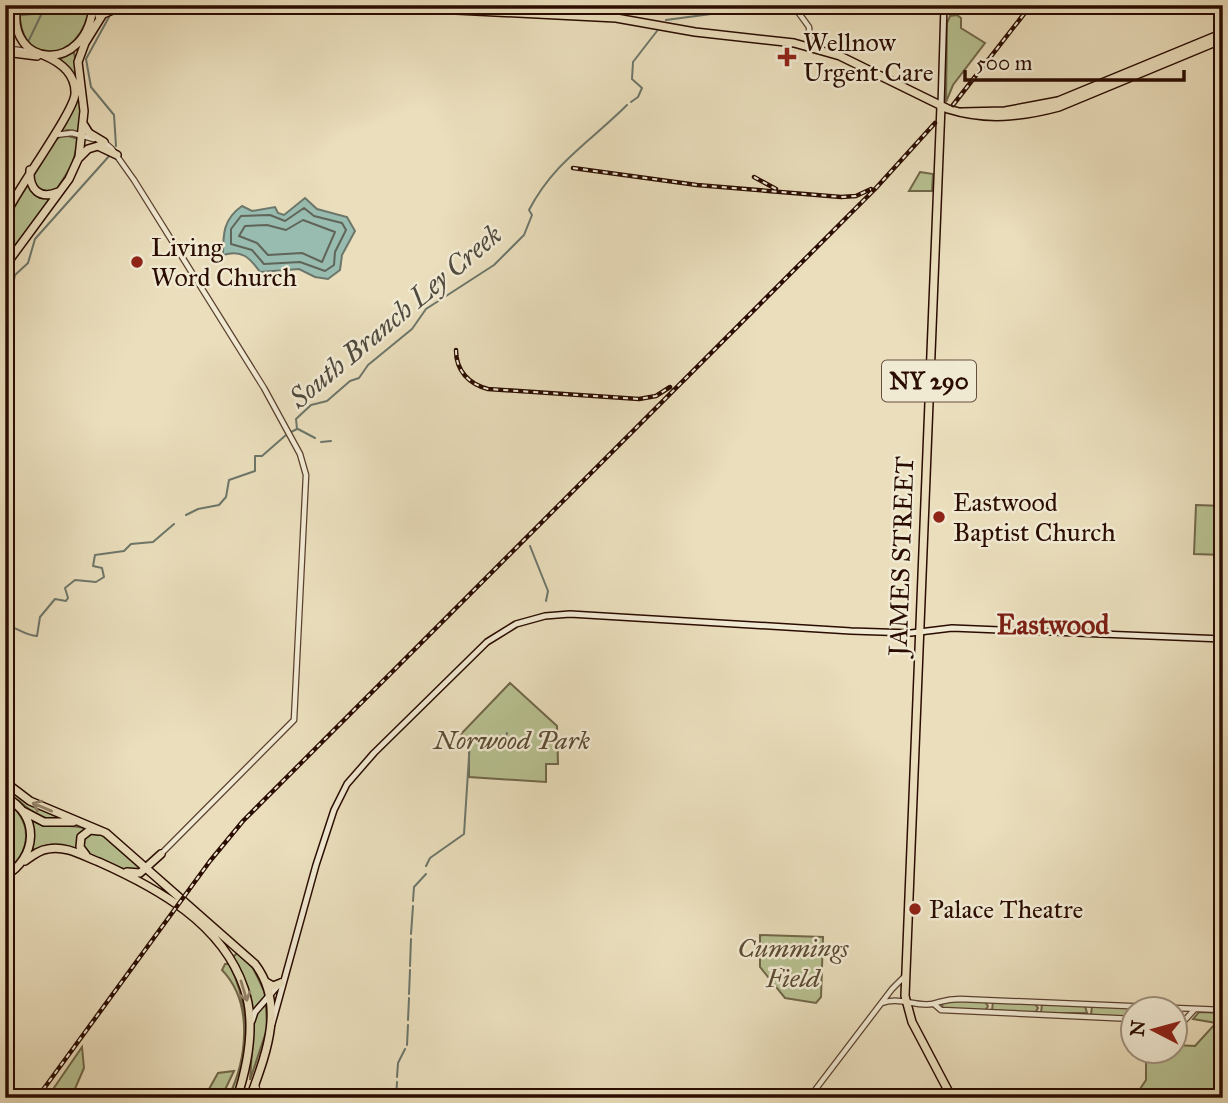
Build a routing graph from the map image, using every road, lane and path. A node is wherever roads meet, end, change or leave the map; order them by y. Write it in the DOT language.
graph roads {
  1 [pos="17,5"];
  2 [pos="93,5"];
  3 [pos="210,5"];
  4 [pos="357,5"];
  5 [pos="793,5"];
  6 [pos="944,5"];
  7 [pos="103,14"];
  8 [pos="15,20"];
  9 [pos="88,30"];
  10 [pos="1223,33"];
  11 [pos="1223,39"];
  12 [pos="5,41"];
  13 [pos="81,41"];
  14 [pos="810,46"];
  15 [pos="5,50"];
  16 [pos="40,54"];
  17 [pos="60,64"];
  18 [pos="83,99"];
  19 [pos="941,106"];
  20 [pos="959,112"];
  21 [pos="84,125"];
  22 [pos="83,136"];
  23 [pos="51,137"];
  24 [pos="104,142"];
  25 [pos="117,155"];
  26 [pos="77,162"];
  27 [pos="30,169"];
  28 [pos="61,191"];
  29 [pos="5,216"];
  30 [pos="5,266"];
  31 [pos="919,633"];
  32 [pos="1223,639"];
  33 [pos="5,782"];
  34 [pos="5,797"];
  35 [pos="22,809"];
  36 [pos="84,823"];
  37 [pos="106,834"];
  38 [pos="129,854"];
  39 [pos="161,854"];
  40 [pos="89,858"];
  41 [pos="24,861"];
  42 [pos="146,868"];
  43 [pos="115,869"];
  44 [pos="5,876"];
  45 [pos="164,884"];
  46 [pos="215,939"];
  47 [pos="238,948"];
  48 [pos="287,970"];
  49 [pos="903,978"];
  50 [pos="266,982"];
  51 [pos="281,984"];
  52 [pos="889,993"];
  53 [pos="270,996"];
  54 [pos="895,1000"];
  55 [pos="881,1003"];
  56 [pos="906,1003"];
  57 [pos="934,1004"];
  58 [pos="1194,1010"];
  59 [pos="1223,1010"];
  60 [pos="1190,1014"];
  61 [pos="1120,1017"];
  62 [pos="271,1027"];
  63 [pos="250,1030"];
  64 [pos="246,1064"];
  65 [pos="246,1082"];
  66 [pos="256,1082"];
  67 [pos="255,1096"];
  68 [pos="237,1098"];
  69 [pos="809,1098"];
  70 [pos="952,1098"];
  1 -- 8 [label="main road"];
  2 -- 9 [label="main road"];
  3 -- 7 [label="main road"];
  4 -- 14 [label="main road"];
  5 -- 14 [label="street"];
  6 -- 19 [label="main road, JAMES STREET / NY 290"];
  7 -- 9 [label="main road"];
  7 -- 18 [label="main road"];
  8 -- 12 [label="street"];
  8 -- 16 [label="main road"];
  9 -- 13 [label="main road"];
  10 -- 20 [label="main road"];
  11 -- 20 [label="main road"];
  13 -- 16 [label="main road"];
  13 -- 18 [label="main road"];
  14 -- 19 [label="main road"];
  15 -- 16 [label="street"];
  15 -- 17 [label="main road"];
  16 -- 17 [label="main road"];
  17 -- 23 [label="main road"];
  18 -- 21 [label="main road"];
  19 -- 20 [label="main road"];
  19 -- 31 [label="main road, JAMES STREET / NY 290"];
  21 -- 22 [label="main road"];
  21 -- 24 [label="main road"];
  22 -- 23 [label="street"];
  22 -- 24 [label="street"];
  22 -- 26 [label="main road"];
  23 -- 27 [label="main road"];
  24 -- 25 [label="street"];
  25 -- 26 [label="main road"];
  25 -- 39 [label="street"];
  26 -- 28 [label="main road"];
  27 -- 28 [label="main road"];
  27 -- 29 [label="main road"];
  28 -- 30 [label="main road"];
  31 -- 32 [label="main road"];
  31 -- 48 [label="main road"];
  31 -- 49 [label="main road, JAMES STREET / NY 290"];
  36 -- 33 [label="main road, one-way"];
  34 -- 35 [label="main road"];
  35 -- 36 [label="main road"];
  35 -- 41 [label="main road"];
  36 -- 37 [label="main road"];
  37 -- 38 [label="main road"];
  37 -- 40 [label="main road"];
  38 -- 39 [label="main road"];
  38 -- 42 [label="main road"];
  39 -- 42 [label="main road"];
  39 -- 45 [label="main road"];
  40 -- 41 [label="main road"];
  40 -- 43 [label="main road"];
  41 -- 44 [label="main road"];
  42 -- 43 [label="main road"];
  42 -- 45 [label="main road"];
  43 -- 46 [label="main road"];
  45 -- 47 [label="main road"];
  46 -- 47 [label="main road"];
  46 -- 63 [label="main road, one-way"];
  47 -- 50 [label="main road"];
  48 -- 51 [label="main road"];
  48 -- 62 [label="main road"];
  49 -- 52 [label="street"];
  49 -- 56 [label="main road, JAMES STREET / NY 290"];
  50 -- 51 [label="main road"];
  50 -- 53 [label="main road"];
  51 -- 53 [label="main road"];
  52 -- 54 [label="street"];
  52 -- 55 [label="street"];
  53 -- 62 [label="main road"];
  53 -- 63 [label="main road"];
  54 -- 55 [label="street"];
  54 -- 56 [label="street"];
  55 -- 69 [label="street"];
  56 -- 57 [label="street"];
  56 -- 70 [label="main road, JAMES STREET / NY 290"];
  57 -- 58 [label="street"];
  57 -- 61 [label="street"];
  58 -- 59 [label="street"];
  58 -- 60 [label="street"];
  62 -- 66 [label="main road"];
  63 -- 64 [label="main road"];
  64 -- 65 [label="main road"];
  64 -- 68 [label="main road"];
  65 -- 66 [label="main road"];
  65 -- 67 [label="main road"];
  66 -- 67 [label="main road"];
}
